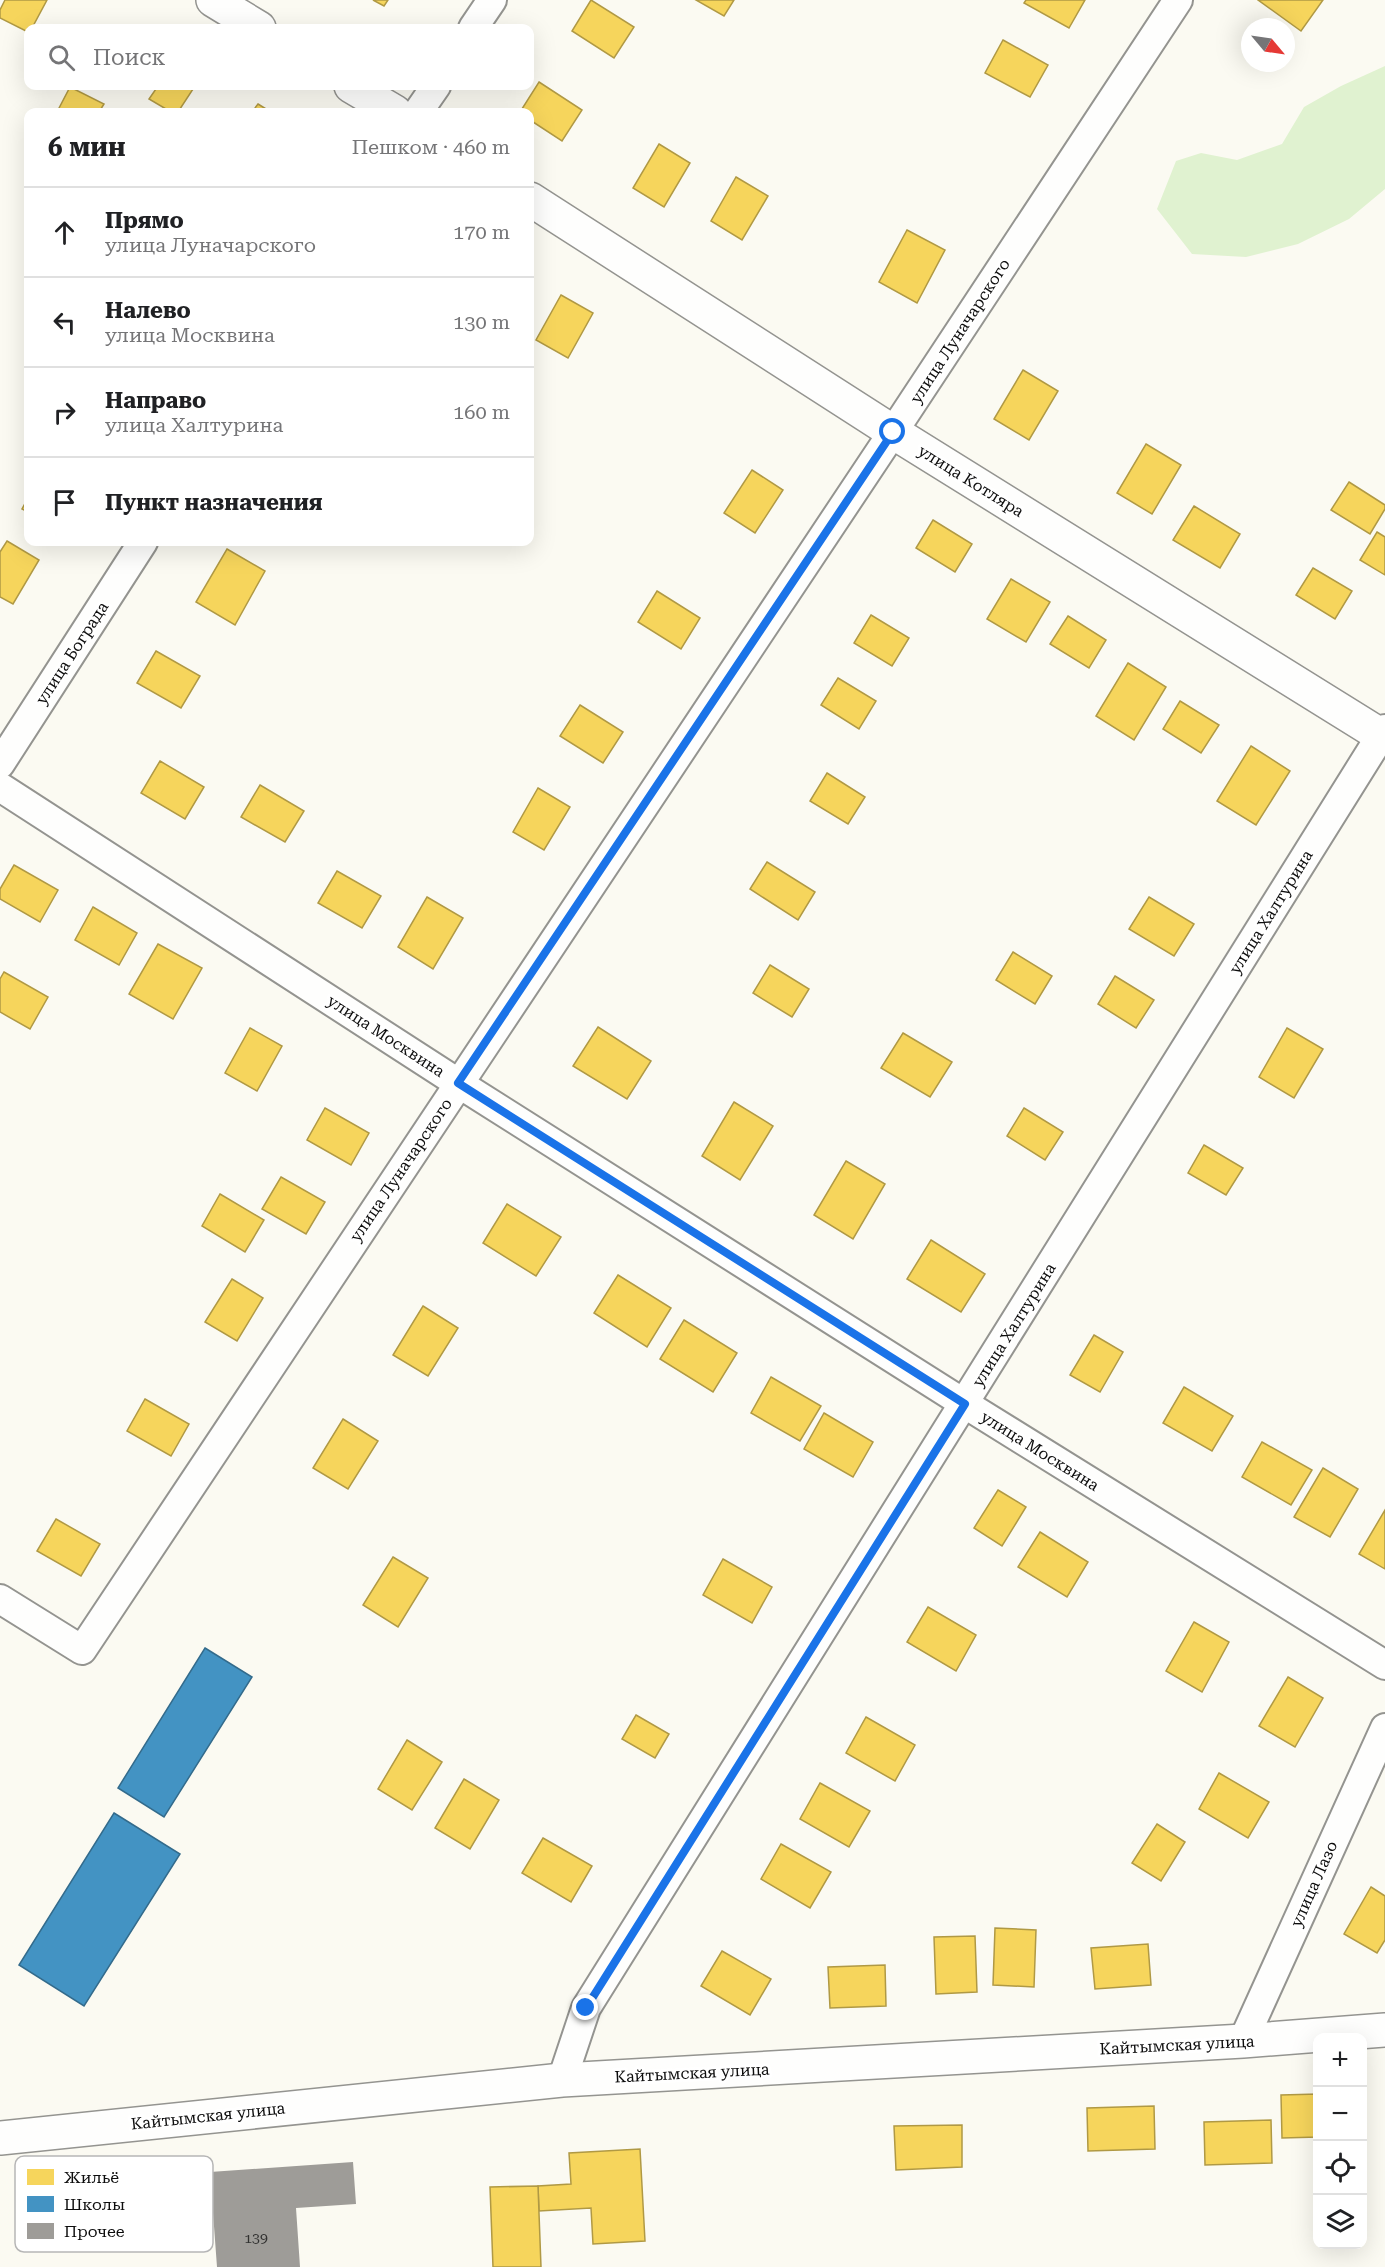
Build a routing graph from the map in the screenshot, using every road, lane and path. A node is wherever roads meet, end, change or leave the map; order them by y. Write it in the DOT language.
graph roads {
  1 [pos="213,0"];
  2 [pos="492,0"];
  3 [pos="1178,0"];
  4 [pos="252,24"];
  5 [pos="476,24"];
  6 [pos="358,90"];
  7 [pos="433,90"];
  8 [pos="388,108"];
  9 [pos="421,108"];
  10 [pos="534,202"];
  11 [pos="893,432"];
  12 [pos="140,546"];
  13 [pos="1384,734"];
  14 [pos="0,764"];
  15 [pos="0,787"];
  16 [pos="458,1083"];
  17 [pos="965,1404"];
  18 [pos="0,1599"];
  19 [pos="1385,1665"];
  20 [pos="1385,1728"];
  21 [pos="1385,2030"];
  22 [pos="1243,2041"];
  23 [pos="562,2080"];
  24 [pos="0,2138"];
  1 -- 4 [label="street"];
  2 -- 5 [label="street"];
  3 -- 11 [label="street, улица Луначарского"];
  6 -- 8 [label="street"];
  7 -- 9 [label="street"];
  10 -- 11 [label="street, улица Котляра"];
  11 -- 13 [label="street, улица Котляра"];
  11 -- 16 [label="street, улица Луначарского"];
  12 -- 14 [label="street, улица Бограда"];
  13 -- 17 [label="street, улица Халтурина"];
  15 -- 16 [label="street, улица Москвина"];
  16 -- 17 [label="street, улица Москвина"];
  16 -- 18 [label="street, улица Луначарского"];
  17 -- 19 [label="street, улица Москвина"];
  17 -- 23 [label="street, улица Халтурина"];
  20 -- 22 [label="street, улица Лазо"];
  21 -- 22 [label="street, Кайтымская улица"];
  22 -- 23 [label="street, Кайтымская улица"];
  23 -- 24 [label="street, Кайтымская улица"];
}
